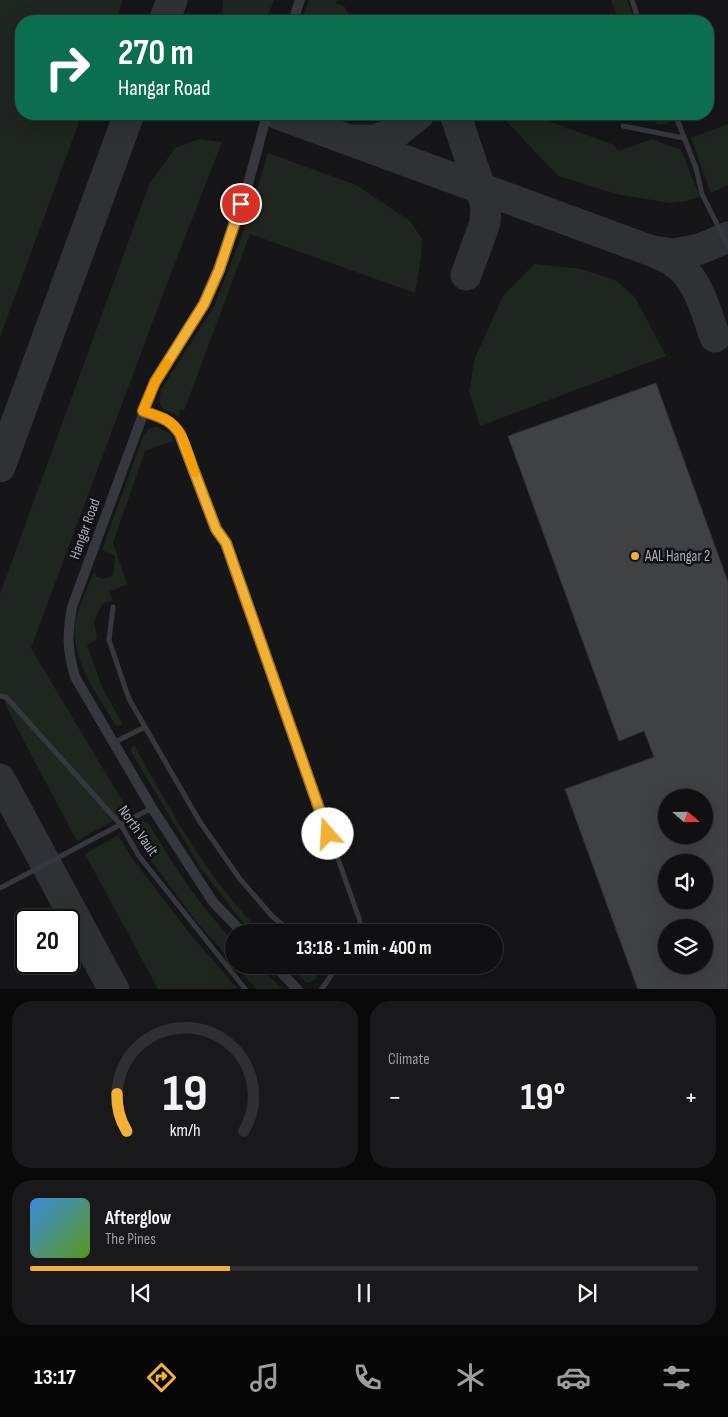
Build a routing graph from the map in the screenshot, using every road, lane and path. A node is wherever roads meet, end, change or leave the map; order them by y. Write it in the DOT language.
graph roads {
  1 [pos="300,0"];
  2 [pos="632,0"];
  3 [pos="294,15"];
  4 [pos="637,15"];
  5 [pos="265,120"];
  6 [pos="676,120"];
  7 [pos="623,126"];
  8 [pos="684,138"];
  9 [pos="728,246"];
  10 [pos="143,411"];
  11 [pos="113,607"];
  12 [pos="0,696"];
  13 [pos="145,727"];
  14 [pos="113,743"];
  15 [pos="152,808"];
  16 [pos="121,825"];
  17 [pos="0,888"];
  18 [pos="234,924"];
  19 [pos="282,924"];
  20 [pos="360,924"];
  21 [pos="283,974"];
  22 [pos="332,974"];
  23 [pos="245,989"];
  24 [pos="297,989"];
  25 [pos="322,989"];
  1 -- 3 [label="street"];
  2 -- 4 [label="lane"];
  5 -- 10 [label="street, Hangar Road"];
  6 -- 8 [label="lane"];
  7 -- 8 [label="lane"];
  8 -- 9 [label="lane"];
  10 -- 14 [label="street, Hangar Road"];
  10 -- 20 [label="lane"];
  11 -- 13 [label="lane"];
  12 -- 16 [label="lane, North Vault"];
  13 -- 14 [label="lane"];
  13 -- 19 [label="lane"];
  14 -- 15 [label="street, Hangar Road"];
  15 -- 16 [label="lane"];
  15 -- 18 [label="street, Hangar Road"];
  16 -- 17 [label="lane"];
  16 -- 23 [label="lane, North Vault"];
  21 -- 24 [label="street"];
  22 -- 25 [label="lane"];
}
